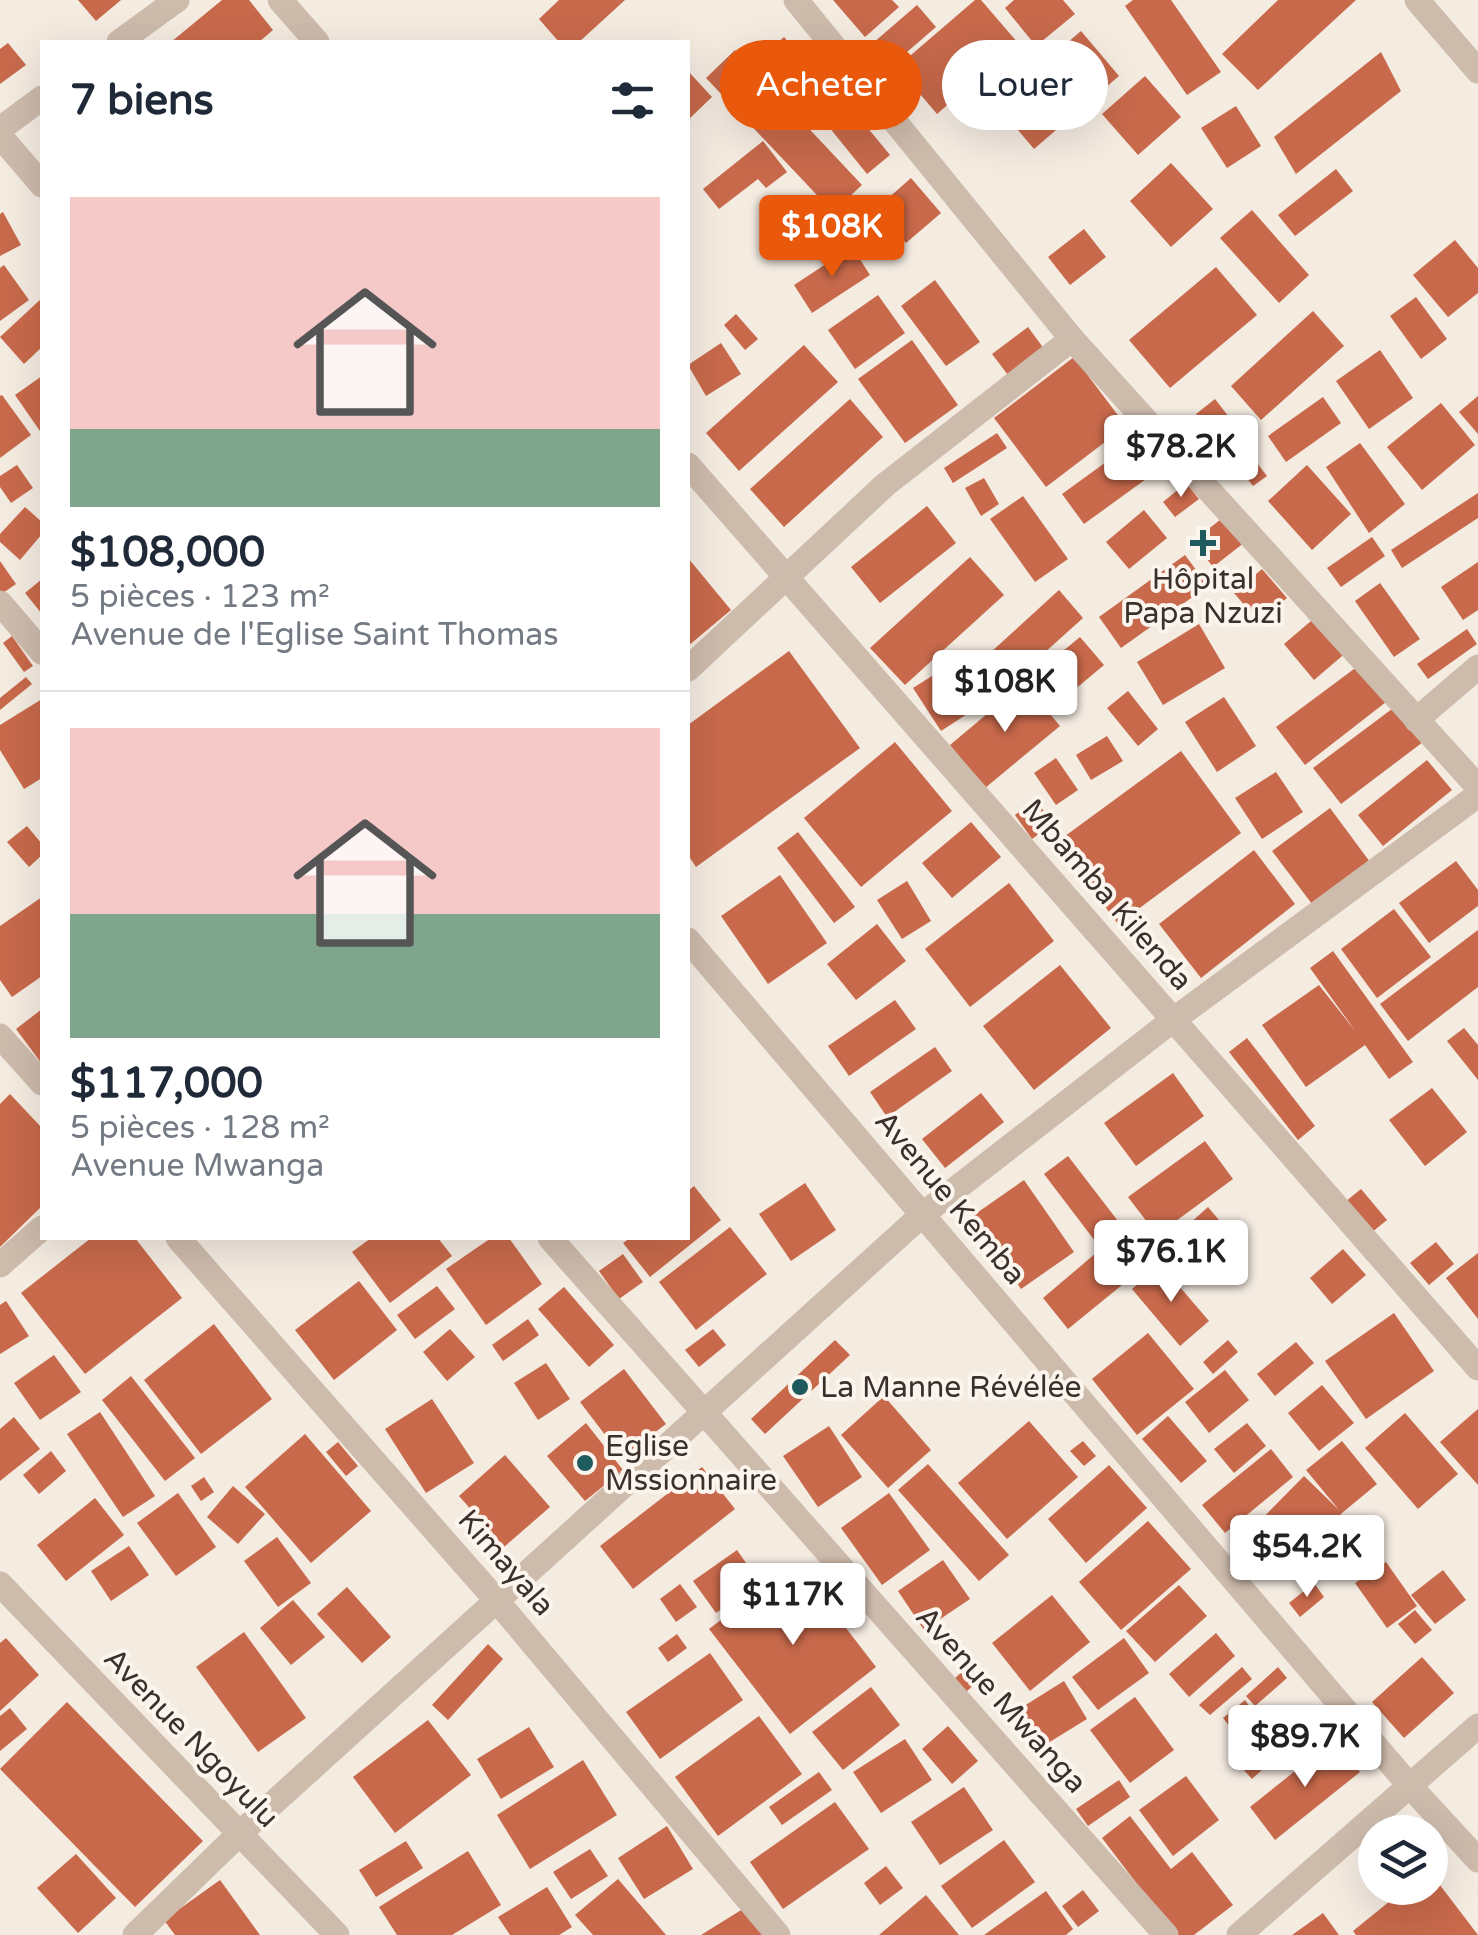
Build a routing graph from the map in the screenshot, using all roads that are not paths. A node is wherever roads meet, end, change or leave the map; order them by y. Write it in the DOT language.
graph roads {
  1 [pos="177,0"];
  2 [pos="280,0"];
  3 [pos="796,0"];
  4 [pos="1417,0"];
  5 [pos="121,40"];
  6 [pos="315,40"];
  7 [pos="1478,71"];
  8 [pos="40,100"];
  9 [pos="0,132"];
  10 [pos="40,183"];
  11 [pos="1072,339"];
  12 [pos="690,467"];
  13 [pos="784,576"];
  14 [pos="0,603"];
  15 [pos="40,650"];
  16 [pos="690,667"];
  17 [pos="1478,668"];
  18 [pos="1416,720"];
  19 [pos="1478,787"];
  20 [pos="1478,795"];
  21 [pos="690,942"];
  22 [pos="1173,1020"];
  23 [pos="0,1036"];
  24 [pos="40,1082"];
  25 [pos="922,1215"];
  26 [pos="40,1230"];
  27 [pos="180,1240"];
  28 [pos="552,1240"];
  29 [pos="0,1265"];
  30 [pos="1478,1368"];
  31 [pos="704,1414"];
  32 [pos="0,1584"];
  33 [pos="497,1601"];
  34 [pos="1478,1726"];
  35 [pos="1409,1785"];
  36 [pos="238,1835"];
  37 [pos="1478,1860"];
  38 [pos="135,1935"];
  39 [pos="337,1935"];
  40 [pos="778,1935"];
  41 [pos="1166,1935"];
  42 [pos="1238,1935"];
  1 -- 5 [label="street"];
  2 -- 6 [label="street"];
  3 -- 11 [label="street"];
  4 -- 7 [label="street"];
  8 -- 9 [label="street"];
  9 -- 10 [label="street"];
  11 -- 13 [label="street"];
  11 -- 18 [label="street"];
  12 -- 13 [label="street, Mbamba Kilenda"];
  13 -- 16 [label="street"];
  13 -- 22 [label="street, Mbamba Kilenda"];
  14 -- 15 [label="street"];
  17 -- 18 [label="street"];
  18 -- 19 [label="street"];
  20 -- 22 [label="street"];
  21 -- 25 [label="street, Avenue Kemba"];
  22 -- 25 [label="street"];
  22 -- 30 [label="street, Mbamba Kilenda"];
  23 -- 24 [label="street"];
  25 -- 31 [label="street"];
  25 -- 35 [label="street, Avenue Kemba"];
  26 -- 29 [label="street"];
  27 -- 33 [label="street, Kimayala"];
  28 -- 31 [label="street, Avenue Mwanga"];
  31 -- 33 [label="street"];
  31 -- 41 [label="street, Avenue Mwanga"];
  32 -- 36 [label="street, Avenue Ngoyulu"];
  33 -- 36 [label="street"];
  33 -- 40 [label="street, Kimayala"];
  34 -- 35 [label="street"];
  35 -- 37 [label="street, Avenue Kemba"];
  35 -- 42 [label="street"];
  36 -- 38 [label="street"];
  36 -- 39 [label="street, Avenue Ngoyulu"];
}
